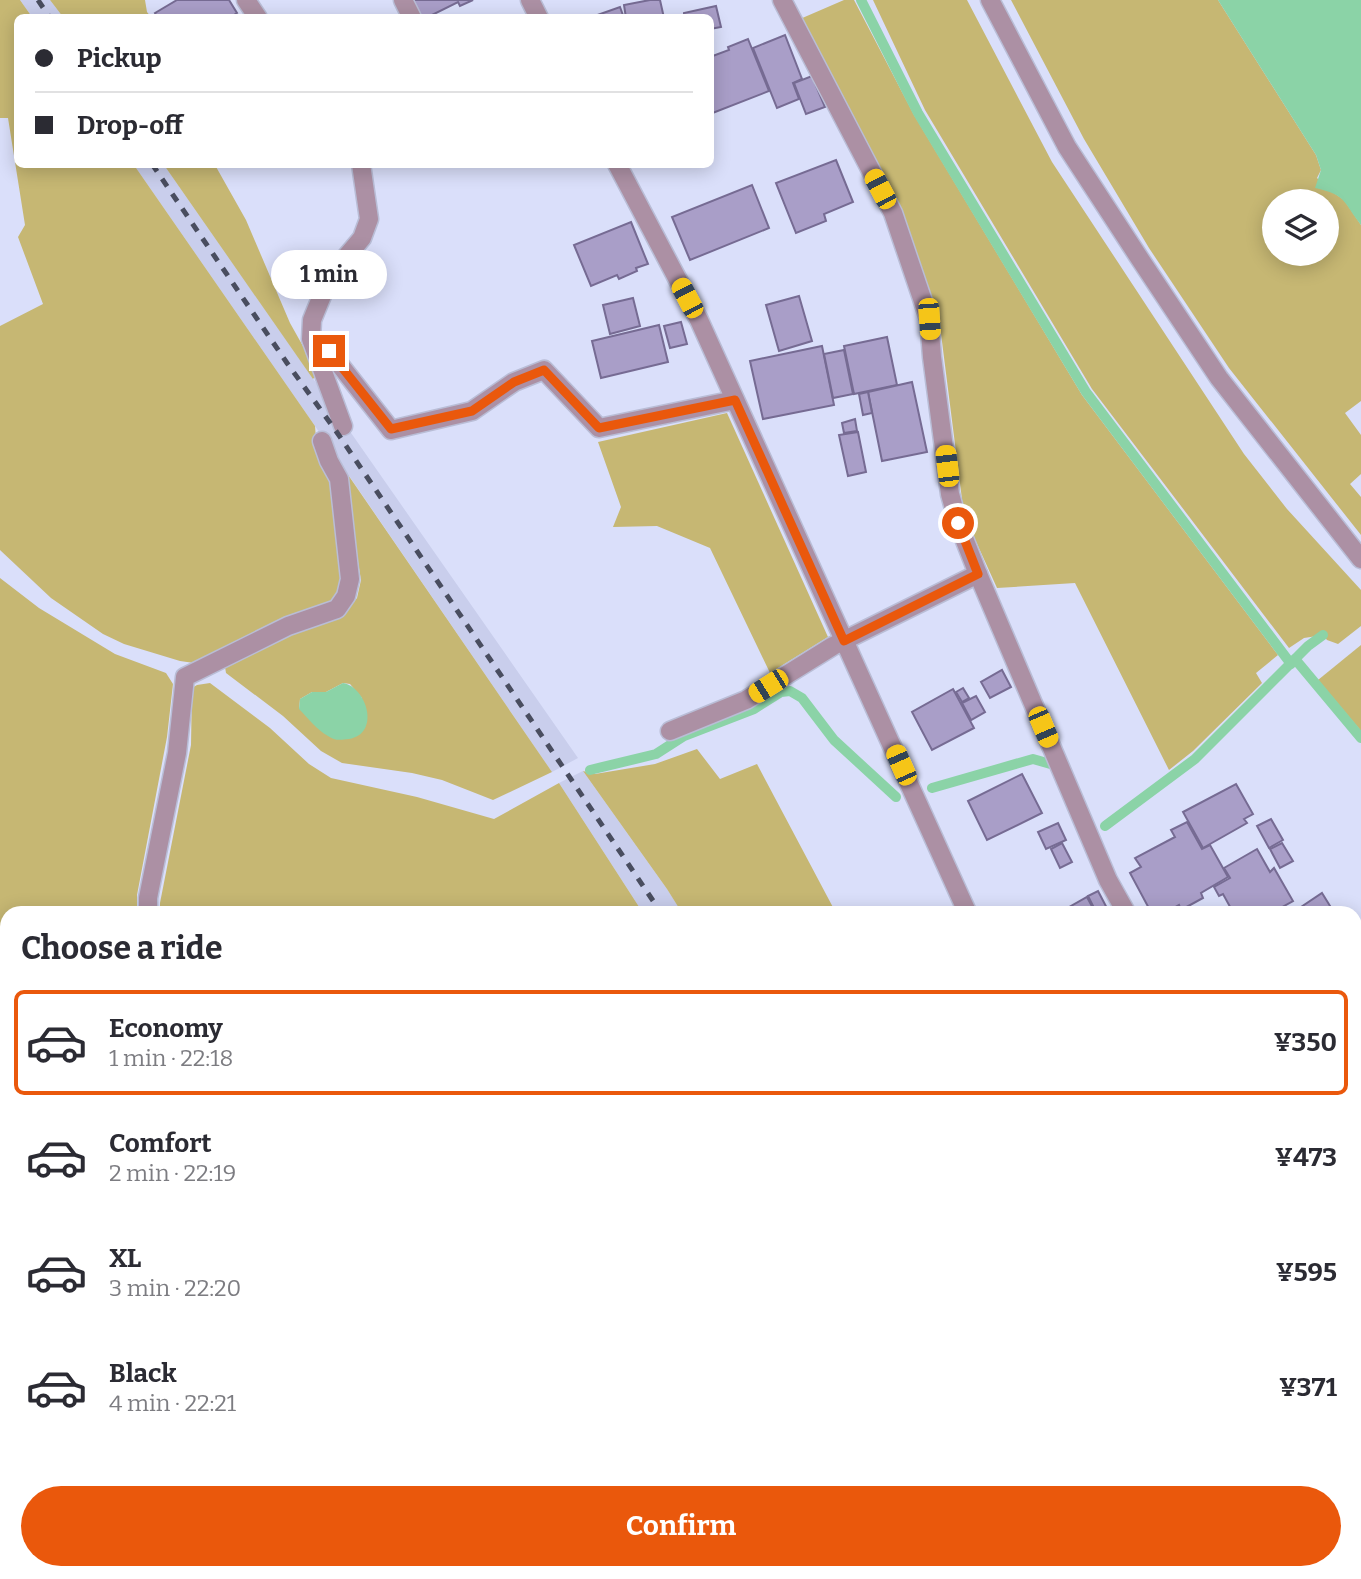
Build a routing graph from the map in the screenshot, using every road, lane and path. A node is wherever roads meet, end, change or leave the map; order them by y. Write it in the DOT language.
graph roads {
  1 [pos="782,0"];
  2 [pos="990,0"];
  3 [pos="362,168"];
  4 [pos="619,168"];
  5 [pos="312,341"];
  6 [pos="735,400"];
  7 [pos="343,426"];
  8 [pos="322,441"];
  9 [pos="1361,559"];
  10 [pos="978,574"];
  11 [pos="844,641"];
  12 [pos="670,731"];
  13 [pos="148,906"];
  14 [pos="964,906"];
  15 [pos="1123,906"];
  1 -- 10 [label="street"];
  2 -- 9 [label="street"];
  3 -- 5 [label="street"];
  4 -- 6 [label="street"];
  5 -- 6 [label="street"];
  5 -- 7 [label="street"];
  6 -- 11 [label="street"];
  8 -- 13 [label="street"];
  10 -- 11 [label="street"];
  10 -- 15 [label="street"];
  11 -- 12 [label="street"];
  11 -- 14 [label="street"];
}
